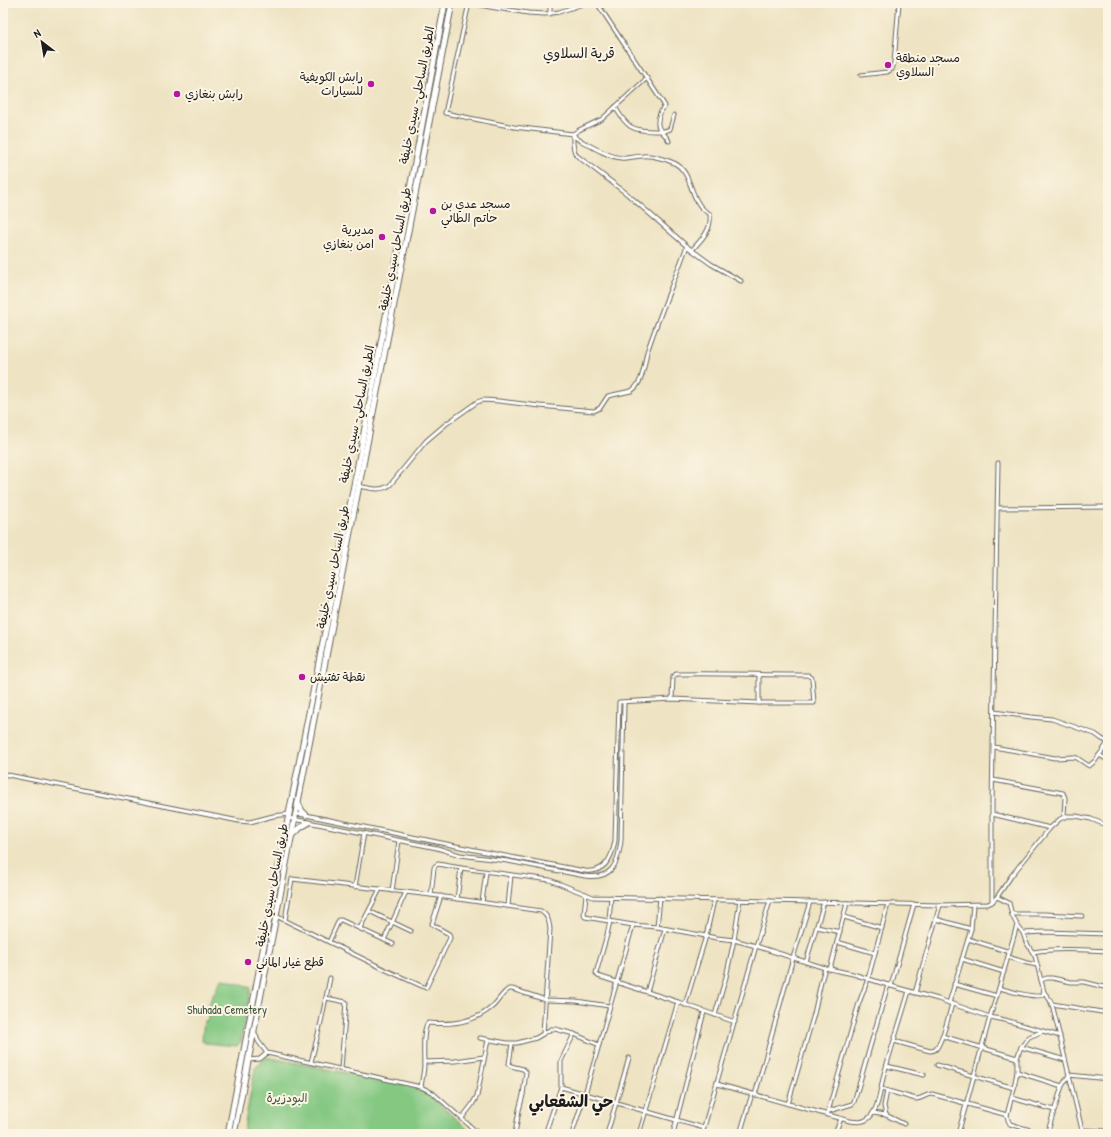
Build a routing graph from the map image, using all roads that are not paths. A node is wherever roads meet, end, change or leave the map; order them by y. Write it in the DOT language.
graph roads {
  1 [pos="445,3"];
  2 [pos="452,3"];
  3 [pos="470,3"];
  4 [pos="550,3"];
  5 [pos="586,3"];
  6 [pos="597,3"];
  7 [pos="899,3"];
  8 [pos="550,14"];
  9 [pos="861,75"];
  10 [pos="647,78"];
  11 [pos="615,107"];
  12 [pos="674,116"];
  13 [pos="662,131"];
  14 [pos="573,134"];
  15 [pos="669,141"];
  16 [pos="687,246"];
  17 [pos="692,250"];
  18 [pos="741,281"];
  19 [pos="998,463"];
  20 [pos="359,486"];
  21 [pos="1108,507"];
  22 [pos="998,508"];
  23 [pos="760,675"];
  24 [pos="672,700"];
  25 [pos="624,702"];
  26 [pos="759,703"];
  27 [pos="994,712"];
  28 [pos="1102,739"];
  29 [pos="1108,742"];
  30 [pos="994,747"];
  31 [pos="1105,748"];
  32 [pos="1100,755"];
  33 [pos="1108,760"];
  34 [pos="3,774"];
  35 [pos="993,780"];
  36 [pos="298,802"];
  37 [pos="992,814"];
  38 [pos="306,815"];
  39 [pos="286,816"];
  40 [pos="295,817"];
  41 [pos="1064,817"];
  42 [pos="308,823"];
  43 [pos="1108,826"];
  44 [pos="1050,828"];
  45 [pos="364,833"];
  46 [pos="291,837"];
  47 [pos="399,841"];
  48 [pos="615,841"];
  49 [pos="621,841"];
  50 [pos="448,844"];
  51 [pos="445,850"];
  52 [pos="485,852"];
  53 [pos="484,858"];
  54 [pos="461,868"];
  55 [pos="486,872"];
  56 [pos="511,875"];
  57 [pos="284,878"];
  58 [pos="292,879"];
  59 [pos="355,887"];
  60 [pos="380,889"];
  61 [pos="392,891"];
  62 [pos="406,892"];
  63 [pos="432,894"];
  64 [pos="586,894"];
  65 [pos="441,896"];
  66 [pos="611,897"];
  67 [pos="997,897"];
  68 [pos="457,898"];
  69 [pos="660,898"];
  70 [pos="714,900"];
  71 [pos="740,900"];
  72 [pos="770,901"];
  73 [pos="482,902"];
  74 [pos="810,902"];
  75 [pos="824,902"];
  76 [pos="992,902"];
  77 [pos="847,903"];
  78 [pos="888,904"];
  79 [pos="914,904"];
  80 [pos="940,905"];
  81 [pos="972,905"];
  82 [pos="508,906"];
  83 [pos="369,910"];
  84 [pos="1012,914"];
  85 [pos="276,916"];
  86 [pos="1082,916"];
  87 [pos="844,917"];
  88 [pos="936,919"];
  89 [pos="285,920"];
  90 [pos="609,921"];
  91 [pos="392,922"];
  92 [pos="633,925"];
  93 [pos="1017,925"];
  94 [pos="657,927"];
  95 [pos="817,927"];
  96 [pos="360,928"];
  97 [pos="882,928"];
  98 [pos="665,929"];
  99 [pos="971,929"];
  100 [pos="410,931"];
  101 [pos="840,932"];
  102 [pos="1023,933"];
  103 [pos="1108,934"];
  104 [pos="706,936"];
  105 [pos="968,939"];
  106 [pos="384,940"];
  107 [pos="734,940"];
  108 [pos="329,942"];
  109 [pos="838,942"];
  110 [pos="393,944"];
  111 [pos="756,946"];
  112 [pos="1108,951"];
  113 [pos="1010,952"];
  114 [pos="1033,952"];
  115 [pos="875,953"];
  116 [pos="1008,957"];
  117 [pos="793,958"];
  118 [pos="962,959"];
  119 [pos="806,962"];
  120 [pos="1037,965"];
  121 [pos="825,968"];
  122 [pos="830,969"];
  123 [pos="1004,972"];
  124 [pos="330,978"];
  125 [pos="868,979"];
  126 [pos="1041,980"];
  127 [pos="616,982"];
  128 [pos="954,984"];
  129 [pos="890,986"];
  130 [pos="999,988"];
  131 [pos="1108,988"];
  132 [pos="647,992"];
  133 [pos="909,992"];
  134 [pos="1044,992"];
  135 [pos="915,993"];
  136 [pos="997,996"];
  137 [pos="326,998"];
  138 [pos="546,1000"];
  139 [pos="678,1002"];
  140 [pos="950,1003"];
  141 [pos="1052,1004"];
  142 [pos="686,1005"];
  143 [pos="609,1006"];
  144 [pos="704,1012"];
  145 [pos="1108,1013"];
  146 [pos="714,1015"];
  147 [pos="990,1016"];
  148 [pos="735,1022"];
  149 [pos="254,1031"];
  150 [pos="1043,1031"];
  151 [pos="543,1034"];
  152 [pos="574,1034"];
  153 [pos="942,1036"];
  154 [pos="1060,1036"];
  155 [pos="480,1038"];
  156 [pos="488,1040"];
  157 [pos="894,1041"];
  158 [pos="512,1044"];
  159 [pos="599,1045"];
  160 [pos="1021,1046"];
  161 [pos="982,1048"];
  162 [pos="267,1052"];
  163 [pos="484,1058"];
  164 [pos="629,1058"];
  165 [pos="1017,1058"];
  166 [pos="248,1060"];
  167 [pos="1065,1060"];
  168 [pos="311,1062"];
  169 [pos="424,1062"];
  170 [pos="937,1065"];
  171 [pos="887,1066"];
  172 [pos="341,1069"];
  173 [pos="1017,1072"];
  174 [pos="924,1075"];
  175 [pos="1069,1075"];
  176 [pos="974,1076"];
  177 [pos="1108,1079"];
  178 [pos="717,1084"];
  179 [pos="421,1086"];
  180 [pos="1062,1086"];
  181 [pos="561,1087"];
  182 [pos="1014,1088"];
  183 [pos="881,1089"];
  184 [pos="887,1091"];
  185 [pos="585,1094"];
  186 [pos="753,1095"];
  187 [pos="1012,1098"];
  188 [pos="616,1103"];
  189 [pos="788,1104"];
  190 [pos="966,1104"];
  191 [pos="1054,1110"];
  192 [pos="646,1112"];
  193 [pos="828,1113"];
  194 [pos="873,1113"];
  195 [pos="886,1115"];
  196 [pos="1007,1115"];
  197 [pos="462,1118"];
  198 [pos="841,1119"];
  199 [pos="677,1120"];
  200 [pos="904,1124"];
  201 [pos="704,1128"];
  202 [pos="1082,1130"];
  203 [pos="1108,1131"];
  204 [pos="228,1134"];
  205 [pos="234,1134"];
  206 [pos="479,1134"];
  207 [pos="514,1134"];
  208 [pos="545,1134"];
  209 [pos="572,1134"];
  210 [pos="607,1134"];
  211 [pos="639,1134"];
  212 [pos="673,1134"];
  213 [pos="702,1134"];
  214 [pos="740,1134"];
  215 [pos="817,1134"];
  216 [pos="958,1134"];
  217 [pos="1046,1134"];
  218 [pos="1083,1134"];
  1 -- 39 [label="highway, الطريق الساحلي- سيدي خليفة"];
  2 -- 20 [label="highway, طريق الساحل سيدي خليفة"];
  3 -- 8 [label="street"];
  3 -- 14 [label="street"];
  4 -- 8 [label="street"];
  5 -- 8 [label="street"];
  6 -- 10 [label="street"];
  7 -- 9 [label="street"];
  10 -- 11 [label="street"];
  10 -- 13 [label="street"];
  11 -- 13 [label="street"];
  11 -- 14 [label="street"];
  12 -- 13 [label="street"];
  13 -- 15 [label="street"];
  14 -- 16 [label="street"];
  14 -- 17 [label="street"];
  16 -- 17 [label="street"];
  16 -- 20 [label="street"];
  17 -- 18 [label="street"];
  19 -- 22 [label="street"];
  20 -- 36 [label="highway, طريق الساحل سيدي خليفة"];
  21 -- 22 [label="street"];
  22 -- 27 [label="street"];
  23 -- 24 [label="street"];
  23 -- 26 [label="street"];
  23 -- 26 [label="street"];
  24 -- 25 [label="street"];
  24 -- 26 [label="street"];
  25 -- 48 [label="street"];
  25 -- 49 [label="street"];
  27 -- 28 [label="street"];
  27 -- 30 [label="street"];
  28 -- 29 [label="street"];
  28 -- 31 [label="street"];
  29 -- 31 [label="street"];
  30 -- 32 [label="street"];
  30 -- 35 [label="street"];
  31 -- 32 [label="street"];
  32 -- 33 [label="street"];
  34 -- 39 [label="street"];
  35 -- 37 [label="street"];
  35 -- 41 [label="street"];
  36 -- 38 [label="highway"];
  36 -- 40 [label="highway, طريق الساحل سيدي خليفة"];
  37 -- 44 [label="street"];
  37 -- 76 [label="street"];
  38 -- 40 [label="street"];
  38 -- 50 [label="street"];
  39 -- 40 [label="street"];
  39 -- 204 [label="highway, الطريق الساحلي- سيدي خليفة"];
  40 -- 42 [label="street"];
  40 -- 46 [label="highway, طريق الساحل سيدي خليفة"];
  41 -- 43 [label="street"];
  41 -- 44 [label="street"];
  42 -- 45 [label="street"];
  42 -- 46 [label="highway"];
  44 -- 67 [label="street"];
  45 -- 47 [label="street"];
  45 -- 59 [label="street"];
  46 -- 57 [label="highway, طريق الساحل سيدي خليفة"];
  47 -- 51 [label="street"];
  47 -- 61 [label="street"];
  48 -- 49 [label="street"];
  48 -- 52 [label="street"];
  49 -- 53 [label="street"];
  50 -- 51 [label="street"];
  50 -- 52 [label="street"];
  51 -- 53 [label="street"];
  52 -- 53 [label="street"];
  54 -- 55 [label="street"];
  54 -- 63 [label="street"];
  54 -- 68 [label="street"];
  55 -- 56 [label="street"];
  55 -- 73 [label="street"];
  56 -- 64 [label="street"];
  56 -- 82 [label="street"];
  57 -- 58 [label="street"];
  57 -- 85 [label="highway, طريق الساحل سيدي خليفة"];
  58 -- 59 [label="street"];
  58 -- 89 [label="street"];
  59 -- 60 [label="street"];
  60 -- 61 [label="street"];
  60 -- 83 [label="street"];
  61 -- 62 [label="street"];
  62 -- 63 [label="street"];
  62 -- 91 [label="street"];
  63 -- 65 [label="street"];
  64 -- 66 [label="street"];
  64 -- 90 [label="street"];
  65 -- 68 [label="street"];
  65 -- 108 [label="street"];
  66 -- 69 [label="street"];
  66 -- 90 [label="street"];
  67 -- 76 [label="street"];
  67 -- 84 [label="street"];
  68 -- 73 [label="street"];
  69 -- 70 [label="street"];
  69 -- 94 [label="street"];
  70 -- 71 [label="street"];
  70 -- 104 [label="street"];
  71 -- 72 [label="street"];
  71 -- 107 [label="street"];
  72 -- 74 [label="street"];
  72 -- 111 [label="street"];
  73 -- 82 [label="street"];
  74 -- 75 [label="street"];
  74 -- 117 [label="street"];
  75 -- 77 [label="street"];
  75 -- 95 [label="street"];
  76 -- 81 [label="street"];
  77 -- 78 [label="street"];
  77 -- 87 [label="street"];
  78 -- 79 [label="street"];
  78 -- 97 [label="street"];
  79 -- 80 [label="street"];
  79 -- 129 [label="street"];
  80 -- 81 [label="street"];
  80 -- 88 [label="street"];
  81 -- 99 [label="street"];
  82 -- 138 [label="street"];
  83 -- 91 [label="street"];
  83 -- 96 [label="street"];
  84 -- 86 [label="street"];
  84 -- 93 [label="street"];
  85 -- 89 [label="street"];
  85 -- 149 [label="highway, طريق الساحل سيدي خليفة"];
  87 -- 97 [label="street"];
  87 -- 101 [label="street"];
  88 -- 99 [label="street"];
  88 -- 135 [label="street"];
  89 -- 108 [label="street"];
  90 -- 92 [label="street"];
  90 -- 127 [label="street"];
  91 -- 100 [label="street"];
  91 -- 106 [label="street"];
  92 -- 94 [label="street"];
  92 -- 127 [label="street"];
  93 -- 102 [label="street"];
  93 -- 113 [label="street"];
  94 -- 98 [label="street"];
  95 -- 101 [label="street"];
  95 -- 119 [label="street"];
  96 -- 106 [label="street"];
  96 -- 108 [label="street"];
  97 -- 115 [label="street"];
  98 -- 104 [label="street"];
  98 -- 132 [label="street"];
  99 -- 105 [label="street"];
  101 -- 109 [label="street"];
  102 -- 103 [label="street"];
  102 -- 114 [label="street"];
  104 -- 107 [label="street"];
  104 -- 142 [label="street"];
  105 -- 113 [label="street"];
  105 -- 118 [label="street"];
  106 -- 110 [label="street"];
  107 -- 111 [label="street"];
  107 -- 146 [label="street"];
  109 -- 115 [label="street"];
  109 -- 122 [label="street"];
  111 -- 117 [label="street"];
  111 -- 148 [label="street"];
  112 -- 114 [label="street"];
  113 -- 116 [label="street"];
  114 -- 120 [label="street"];
  115 -- 125 [label="street"];
  116 -- 120 [label="street"];
  116 -- 123 [label="street"];
  117 -- 119 [label="street"];
  117 -- 186 [label="street"];
  118 -- 123 [label="street"];
  118 -- 128 [label="street"];
  119 -- 121 [label="street"];
  120 -- 126 [label="street"];
  121 -- 122 [label="street"];
  121 -- 189 [label="street"];
  122 -- 125 [label="street"];
  123 -- 130 [label="street"];
  124 -- 137 [label="street"];
  125 -- 129 [label="street"];
  125 -- 193 [label="street"];
  126 -- 131 [label="street"];
  126 -- 134 [label="street"];
  127 -- 132 [label="street"];
  127 -- 143 [label="street"];
  128 -- 136 [label="street"];
  128 -- 140 [label="street"];
  129 -- 133 [label="street"];
  129 -- 193 [label="street"];
  130 -- 134 [label="street"];
  130 -- 136 [label="street"];
  132 -- 139 [label="street"];
  133 -- 135 [label="street"];
  133 -- 157 [label="street"];
  134 -- 141 [label="street"];
  135 -- 140 [label="street"];
  136 -- 147 [label="street"];
  137 -- 168 [label="street"];
  137 -- 172 [label="street"];
  138 -- 143 [label="street"];
  138 -- 151 [label="street"];
  138 -- 169 [label="street"];
  139 -- 142 [label="street"];
  139 -- 192 [label="street"];
  140 -- 147 [label="street"];
  140 -- 153 [label="street"];
  141 -- 145 [label="street"];
  141 -- 154 [label="street"];
  142 -- 144 [label="street"];
  143 -- 159 [label="street"];
  144 -- 146 [label="street"];
  144 -- 199 [label="street"];
  146 -- 148 [label="street"];
  147 -- 150 [label="street"];
  147 -- 161 [label="street"];
  148 -- 178 [label="street"];
  149 -- 162 [label="street"];
  149 -- 166 [label="highway, طريق الساحل سيدي خليفة"];
  150 -- 154 [label="street"];
  150 -- 160 [label="street"];
  151 -- 152 [label="street"];
  151 -- 158 [label="street"];
  152 -- 159 [label="street"];
  152 -- 181 [label="street"];
  153 -- 157 [label="street"];
  153 -- 161 [label="street"];
  154 -- 167 [label="street"];
  155 -- 156 [label="street"];
  156 -- 158 [label="street"];
  156 -- 163 [label="street"];
  157 -- 171 [label="street"];
  158 -- 207 [label="street"];
  159 -- 185 [label="street"];
  160 -- 165 [label="street"];
  160 -- 167 [label="street"];
  161 -- 165 [label="street"];
  161 -- 176 [label="street"];
  162 -- 166 [label="street"];
  162 -- 168 [label="street"];
  163 -- 169 [label="street"];
  163 -- 197 [label="street"];
  164 -- 188 [label="street"];
  165 -- 173 [label="street"];
  166 -- 205 [label="highway, طريق الساحل سيدي خليفة"];
  167 -- 175 [label="street"];
  168 -- 172 [label="street"];
  169 -- 179 [label="street"];
  170 -- 176 [label="street"];
  171 -- 174 [label="street"];
  171 -- 183 [label="street"];
  172 -- 179 [label="street"];
  173 -- 180 [label="street"];
  173 -- 182 [label="street"];
  175 -- 177 [label="street"];
  175 -- 180 [label="street"];
  175 -- 202 [label="street"];
  176 -- 182 [label="street"];
  176 -- 190 [label="street"];
  178 -- 186 [label="street"];
  178 -- 201 [label="street"];
  179 -- 197 [label="street"];
  180 -- 191 [label="street"];
  181 -- 185 [label="street"];
  181 -- 208 [label="street"];
  182 -- 187 [label="street"];
  183 -- 184 [label="street"];
  183 -- 194 [label="street"];
  184 -- 190 [label="street"];
  184 -- 195 [label="street"];
  185 -- 188 [label="street"];
  185 -- 209 [label="street"];
  186 -- 189 [label="street"];
  186 -- 214 [label="street"];
  187 -- 191 [label="street"];
  187 -- 196 [label="street"];
  188 -- 192 [label="street"];
  188 -- 210 [label="street"];
  189 -- 193 [label="street"];
  190 -- 196 [label="street"];
  190 -- 216 [label="street"];
  191 -- 217 [label="street"];
  192 -- 199 [label="street"];
  192 -- 211 [label="street"];
  193 -- 198 [label="street"];
  194 -- 195 [label="street"];
  194 -- 198 [label="street"];
  195 -- 200 [label="street"];
  196 -- 217 [label="street"];
  197 -- 206 [label="street"];
  198 -- 215 [label="street"];
  199 -- 201 [label="street"];
  199 -- 212 [label="street"];
  201 -- 213 [label="street"];
  202 -- 203 [label="street"];
  202 -- 218 [label="street"];
}
